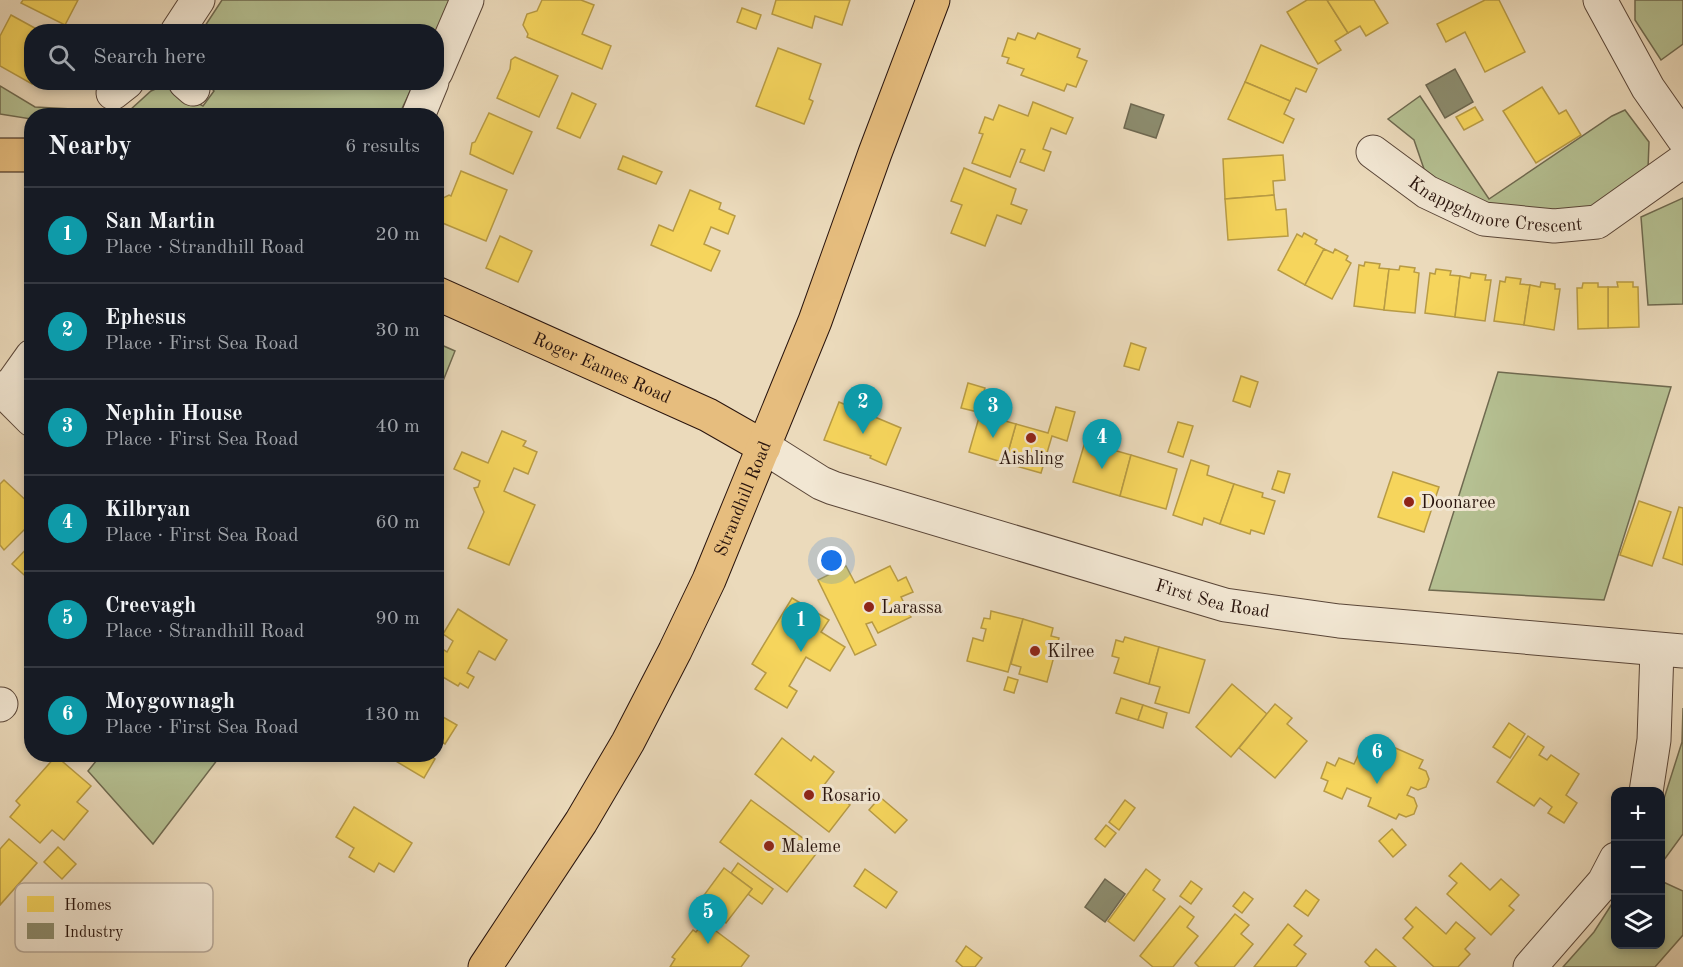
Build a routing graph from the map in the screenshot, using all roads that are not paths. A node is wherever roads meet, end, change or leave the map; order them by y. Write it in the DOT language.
graph roads {
  1 [pos="198,0"];
  2 [pos="467,0"];
  3 [pos="933,0"];
  4 [pos="1600,0"];
  5 [pos="182,24"];
  6 [pos="444,53"];
  7 [pos="429,90"];
  8 [pos="421,108"];
  9 [pos="1683,138"];
  10 [pos="1373,153"];
  11 [pos="0,155"];
  12 [pos="24,155"];
  13 [pos="1683,161"];
  14 [pos="444,297"];
  15 [pos="24,366"];
  16 [pos="3,391"];
  17 [pos="24,412"];
  18 [pos="764,447"];
  19 [pos="1670,650"];
  20 [pos="1647,787"];
  21 [pos="1611,869"];
  22 [pos="485,967"];
  23 [pos="1530,967"];
  1 -- 5 [label="street"];
  2 -- 6 [label="street"];
  3 -- 18 [label="main road, Strandhill Road"];
  4 -- 9 [label="street"];
  7 -- 8 [label="street"];
  10 -- 13 [label="street, Knappghmore Crescent"];
  11 -- 12 [label="main road"];
  14 -- 18 [label="main road, Roger Eames Road"];
  15 -- 16 [label="street"];
  16 -- 17 [label="street"];
  18 -- 19 [label="street, First Sea Road"];
  18 -- 22 [label="main road, Strandhill Road"];
  19 -- 20 [label="street"];
  21 -- 23 [label="street"];
}
